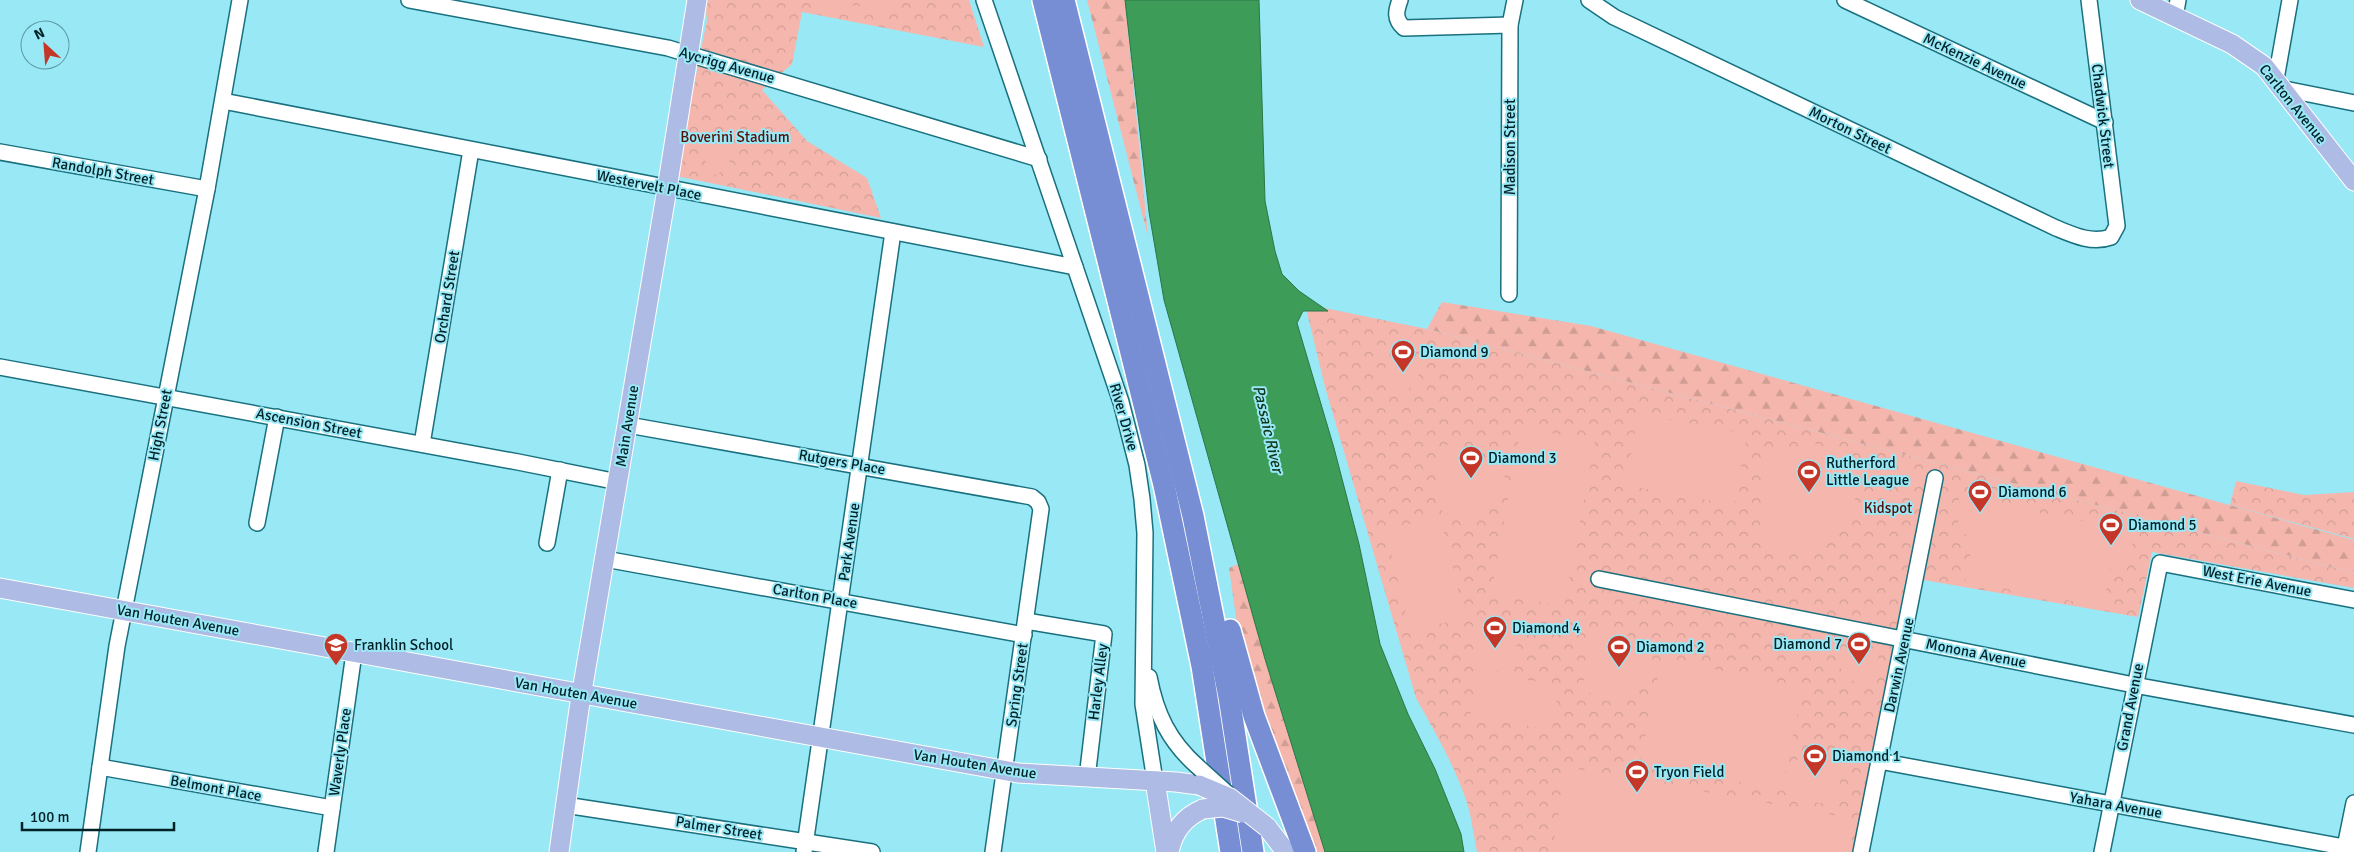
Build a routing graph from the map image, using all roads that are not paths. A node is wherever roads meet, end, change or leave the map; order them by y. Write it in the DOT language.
graph roads {
  1 [pos="240,0"];
  2 [pos="409,0"];
  3 [pos="696,0"];
  4 [pos="984,0"];
  5 [pos="1043,0"];
  6 [pos="1064,0"];
  7 [pos="1077,0"];
  8 [pos="1400,0"];
  9 [pos="1515,0"];
  10 [pos="1589,0"];
  11 [pos="1845,0"];
  12 [pos="2089,0"];
  13 [pos="2140,0"];
  14 [pos="2290,0"];
  15 [pos="449,4"];
  16 [pos="2177,8"];
  17 [pos="1510,25"];
  18 [pos="689,53"];
  19 [pos="2280,84"];
  20 [pos="1087,88"];
  21 [pos="222,101"];
  22 [pos="2354,103"];
  23 [pos="2104,122"];
  24 [pos="471,150"];
  25 [pos="0,152"];
  26 [pos="1039,159"];
  27 [pos="2354,181"];
  28 [pos="667,189"];
  29 [pos="207,190"];
  30 [pos="893,232"];
  31 [pos="2115,232"];
  32 [pos="1075,267"];
  33 [pos="1509,294"];
  34 [pos="0,367"];
  35 [pos="1158,372"];
  36 [pos="166,397"];
  37 [pos="277,417"];
  38 [pos="628,425"];
  39 [pos="422,444"];
  40 [pos="860,465"];
  41 [pos="560,470"];
  42 [pos="1936,478"];
  43 [pos="618,482"];
  44 [pos="1040,519"];
  45 [pos="257,523"];
  46 [pos="547,543"];
  47 [pos="605,559"];
  48 [pos="2160,563"];
  49 [pos="1599,579"];
  50 [pos="0,588"];
  51 [pos="2354,600"];
  52 [pos="841,601"];
  53 [pos="124,610"];
  54 [pos="1025,628"];
  55 [pos="1905,638"];
  56 [pos="354,652"];
  57 [pos="1145,654"];
  58 [pos="2134,685"];
  59 [pos="582,694"];
  60 [pos="2354,725"];
  61 [pos="821,737"];
  62 [pos="1214,737"];
  63 [pos="1879,761"];
  64 [pos="100,767"];
  65 [pos="1005,770"];
  66 [pos="1087,778"];
  67 [pos="1155,781"];
  68 [pos="2354,802"];
  69 [pos="1239,803"];
  70 [pos="565,804"];
  71 [pos="2112,804"];
  72 [pos="332,808"];
  73 [pos="1267,827"];
  74 [pos="805,847"];
  75 [pos="2348,849"];
  76 [pos="88,852"];
  77 [pos="326,852"];
  78 [pos="559,852"];
  79 [pos="872,852"];
  80 [pos="993,852"];
  81 [pos="1167,852"];
  82 [pos="1219,852"];
  83 [pos="1231,852"];
  84 [pos="1253,852"];
  85 [pos="1286,852"];
  86 [pos="1305,852"];
  87 [pos="1861,852"];
  88 [pos="2102,852"];
  1 -- 21 [label="street, High Street"];
  2 -- 15 [label="street, Aycrigg Avenue"];
  3 -- 18 [label="main road, Main Avenue"];
  4 -- 26 [label="street, River Drive"];
  5 -- 62 [label="highway"];
  6 -- 20 [label="highway"];
  7 -- 20 [label="highway"];
  8 -- 17 [label="street"];
  9 -- 17 [label="street, Madison Street"];
  10 -- 31 [label="street, Morton Street"];
  11 -- 23 [label="street, McKenzie Avenue"];
  12 -- 23 [label="street, Chadwick Street"];
  13 -- 16 [label="main road, Carlton Avenue"];
  14 -- 19 [label="street"];
  15 -- 18 [label="street, Aycrigg Avenue"];
  16 -- 19 [label="main road, Carlton Avenue"];
  17 -- 33 [label="street, Madison Street"];
  18 -- 26 [label="street, Aycrigg Avenue"];
  18 -- 28 [label="main road, Main Avenue"];
  19 -- 22 [label="street"];
  19 -- 27 [label="main road, Carlton Avenue"];
  20 -- 35 [label="highway"];
  21 -- 24 [label="street, Westervelt Place"];
  21 -- 29 [label="street, High Street"];
  23 -- 31 [label="street, Chadwick Street"];
  24 -- 28 [label="street, Westervelt Place"];
  24 -- 39 [label="street, Orchard Street"];
  25 -- 29 [label="street, Randolph Street"];
  26 -- 32 [label="street, River Drive"];
  28 -- 30 [label="street, Westervelt Place"];
  28 -- 38 [label="main road, Main Avenue"];
  29 -- 36 [label="street, High Street"];
  30 -- 32 [label="street, Westervelt Place"];
  30 -- 40 [label="street, Park Avenue"];
  32 -- 57 [label="street, River Drive"];
  34 -- 36 [label="street, Ascension Street"];
  35 -- 84 [label="highway"];
  35 -- 86 [label="highway"];
  36 -- 37 [label="street, Ascension Street"];
  36 -- 53 [label="street, High Street"];
  37 -- 39 [label="street, Ascension Street"];
  37 -- 45 [label="street"];
  38 -- 40 [label="street, Rutgers Place"];
  38 -- 43 [label="main road, Main Avenue"];
  39 -- 41 [label="street, Ascension Street"];
  40 -- 44 [label="street, Rutgers Place"];
  40 -- 52 [label="street, Park Avenue"];
  41 -- 43 [label="street, Ascension Street"];
  41 -- 46 [label="street"];
  42 -- 55 [label="street, Darwin Avenue"];
  43 -- 47 [label="main road, Main Avenue"];
  44 -- 54 [label="street, Spring Street"];
  47 -- 52 [label="street, Carlton Place"];
  47 -- 59 [label="main road, Main Avenue"];
  48 -- 51 [label="street, West Erie Avenue"];
  48 -- 58 [label="street, Grand Avenue"];
  49 -- 55 [label="street, Monona Avenue"];
  50 -- 53 [label="main road, Van Houten Avenue"];
  52 -- 54 [label="street, Carlton Place"];
  52 -- 61 [label="street, Park Avenue"];
  53 -- 56 [label="main road, Van Houten Avenue"];
  53 -- 64 [label="street, High Street"];
  54 -- 65 [label="street, Spring Street"];
  54 -- 66 [label="street, Harley Alley"];
  55 -- 58 [label="street, Monona Avenue"];
  55 -- 63 [label="street, Darwin Avenue"];
  56 -- 59 [label="main road, Van Houten Avenue"];
  56 -- 72 [label="street, Waverly Place"];
  57 -- 67 [label="street, River Drive"];
  57 -- 69 [label="street, bridge"];
  58 -- 60 [label="street, Monona Avenue"];
  58 -- 71 [label="street, Grand Avenue"];
  59 -- 61 [label="main road, Van Houten Avenue"];
  59 -- 70 [label="main road, Main Avenue"];
  61 -- 65 [label="main road, Van Houten Avenue"];
  61 -- 74 [label="street, Park Avenue"];
  62 -- 82 [label="highway"];
  62 -- 83 [label="highway"];
  63 -- 71 [label="street, Yahara Avenue"];
  63 -- 87 [label="street, Darwin Avenue"];
  64 -- 72 [label="street, Belmont Place"];
  64 -- 76 [label="street, High Street"];
  65 -- 66 [label="main road, Van Houten Avenue"];
  65 -- 80 [label="street, Spring Street"];
  66 -- 67 [label="main road, Van Houten Avenue"];
  67 -- 69 [label="main road, Van Houten Avenue, bridge"];
  67 -- 81 [label="main road, River Drive"];
  68 -- 75 [label="street"];
  69 -- 73 [label="main road, Van Houten Avenue, bridge"];
  70 -- 74 [label="street, Palmer Street"];
  70 -- 78 [label="main road, Main Avenue"];
  71 -- 75 [label="street, Yahara Avenue"];
  71 -- 88 [label="street, Grand Avenue"];
  72 -- 77 [label="street, Waverly Place"];
  73 -- 81 [label="main road, bridge"];
  73 -- 85 [label="main road"];
  74 -- 79 [label="street, Palmer Street"];
}
